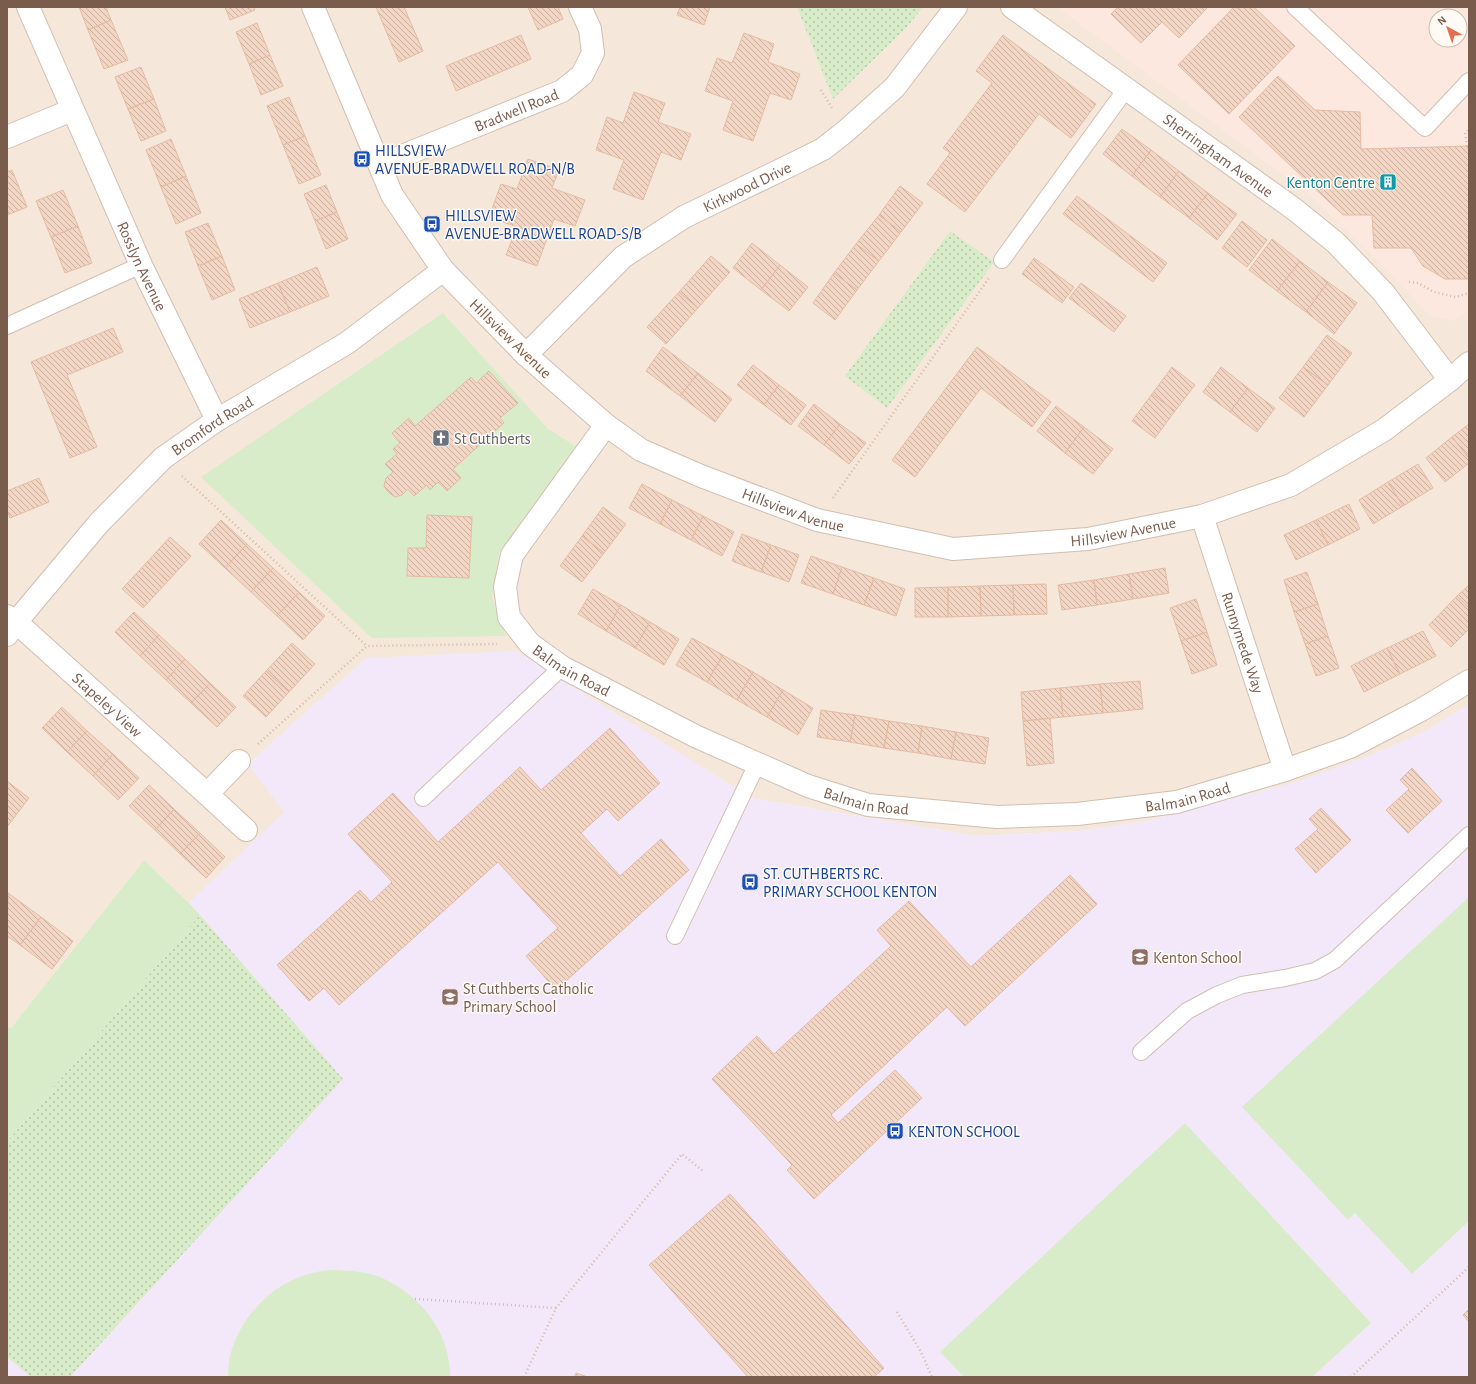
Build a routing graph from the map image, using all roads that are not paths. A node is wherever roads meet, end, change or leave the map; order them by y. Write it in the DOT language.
graph roads {
  1 [pos="28,7"];
  2 [pos="313,7"];
  3 [pos="580,7"];
  4 [pos="956,7"];
  5 [pos="1012,7"];
  6 [pos="1296,7"];
  7 [pos="1469,81"];
  8 [pos="1126,89"];
  9 [pos="72,110"];
  10 [pos="7,137"];
  11 [pos="380,165"];
  12 [pos="1002,260"];
  13 [pos="141,265"];
  14 [pos="443,270"];
  15 [pos="7,326"];
  16 [pos="526,355"];
  17 [pos="1469,363"];
  18 [pos="1450,380"];
  19 [pos="217,420"];
  20 [pos="606,425"];
  21 [pos="1202,516"];
  22 [pos="10,624"];
  23 [pos="562,667"];
  24 [pos="1469,681"];
  25 [pos="239,761"];
  26 [pos="757,764"];
  27 [pos="1285,770"];
  28 [pos="207,794"];
  29 [pos="423,798"];
  30 [pos="246,830"];
  31 [pos="1469,835"];
  32 [pos="675,936"];
  33 [pos="1141,1052"];
  1 -- 9 [label="street, Rosslyn Avenue"];
  2 -- 11 [label="street, Hillsview Avenue"];
  3 -- 11 [label="street, Bradwell Road"];
  4 -- 16 [label="street, Kirkwood Drive"];
  5 -- 8 [label="street, Sherringham Avenue"];
  6 -- 7 [label="lane"];
  8 -- 12 [label="lane"];
  8 -- 18 [label="street, Sherringham Avenue"];
  9 -- 10 [label="street"];
  9 -- 13 [label="street, Rosslyn Avenue"];
  11 -- 14 [label="street, Hillsview Avenue"];
  13 -- 15 [label="lane"];
  13 -- 19 [label="street, Rosslyn Avenue"];
  14 -- 16 [label="street, Hillsview Avenue"];
  14 -- 19 [label="street, Bromford Road"];
  16 -- 20 [label="street, Hillsview Avenue"];
  17 -- 18 [label="street, Hillsview Avenue"];
  18 -- 21 [label="street, Hillsview Avenue"];
  19 -- 22 [label="street, Bromford Road"];
  20 -- 21 [label="street, Hillsview Avenue"];
  20 -- 23 [label="street, Balmain Road"];
  21 -- 27 [label="street, Runnymede Way"];
  22 -- 28 [label="street, Stapeley View"];
  23 -- 26 [label="street, Balmain Road"];
  23 -- 29 [label="lane"];
  24 -- 27 [label="street, Balmain Road"];
  25 -- 28 [label="street"];
  26 -- 27 [label="street, Balmain Road"];
  26 -- 32 [label="lane"];
  28 -- 30 [label="street, Stapeley View"];
  31 -- 33 [label="lane"];
}
